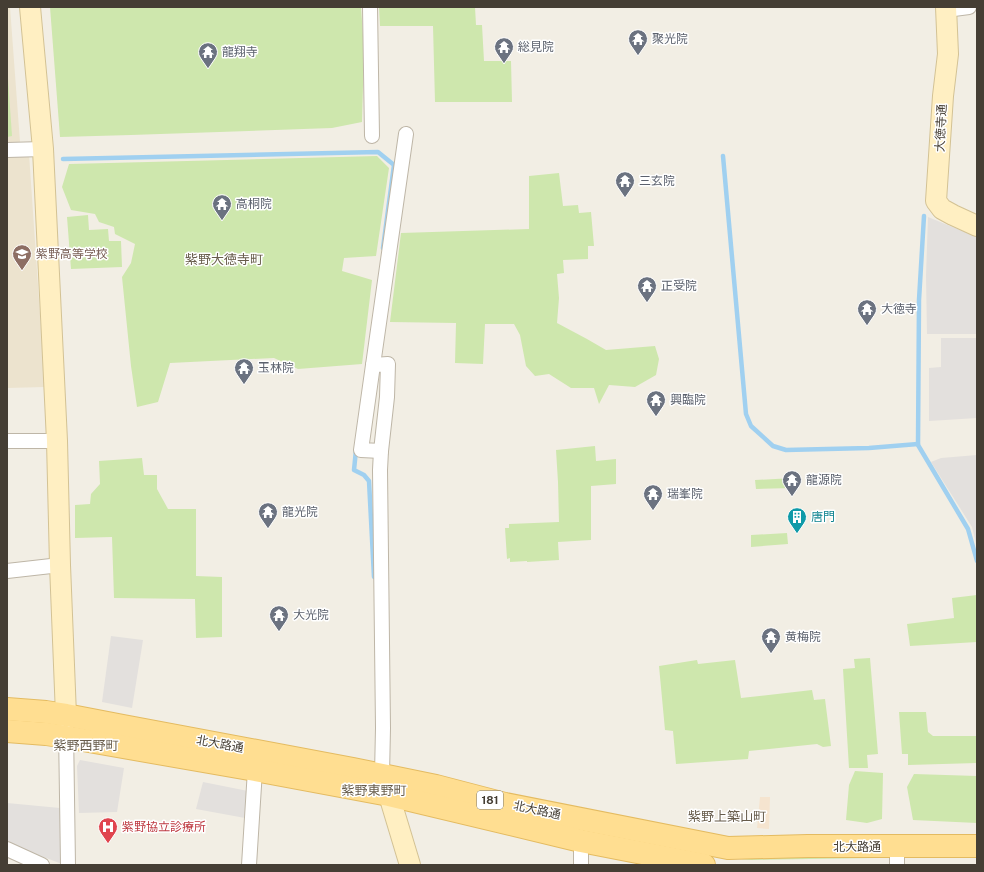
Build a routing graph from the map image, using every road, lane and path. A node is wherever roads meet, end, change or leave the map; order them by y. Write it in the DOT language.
graph roads {
  1 [pos="30,7"];
  2 [pos="370,7"];
  3 [pos="969,7"];
  4 [pos="946,9"];
  5 [pos="406,134"];
  6 [pos="372,136"];
  7 [pos="43,149"];
  8 [pos="7,150"];
  9 [pos="977,226"];
  10 [pos="373,365"];
  11 [pos="369,397"];
  12 [pos="387,397"];
  13 [pos="7,440"];
  14 [pos="57,441"];
  15 [pos="381,451"];
  16 [pos="60,565"];
  17 [pos="7,571"];
  18 [pos="7,709"];
  19 [pos="66,715"];
  20 [pos="7,732"];
  21 [pos="66,737"];
  22 [pos="255,770"];
  23 [pos="382,775"];
  24 [pos="390,795"];
  25 [pos="582,841"];
  26 [pos="977,846"];
  27 [pos="7,849"];
  28 [pos="897,856"];
  29 [pos="42,865"];
  30 [pos="68,865"];
  31 [pos="249,865"];
  32 [pos="410,865"];
  33 [pos="581,865"];
  34 [pos="704,865"];
  1 -- 7 [label="street"];
  2 -- 6 [label="street"];
  3 -- 4 [label="street"];
  4 -- 9 [label="street, 大徳寺通"];
  5 -- 10 [label="street"];
  7 -- 8 [label="street"];
  7 -- 14 [label="street"];
  10 -- 11 [label="street"];
  10 -- 12 [label="street"];
  11 -- 12 [label="street"];
  11 -- 15 [label="street"];
  12 -- 15 [label="street"];
  13 -- 14 [label="street"];
  14 -- 16 [label="street"];
  15 -- 23 [label="street"];
  16 -- 17 [label="street"];
  16 -- 19 [label="street"];
  18 -- 19 [label="main road, 北大路通 / 181"];
  19 -- 21 [label="street"];
  19 -- 23 [label="main road, 北大路通 / 181"];
  20 -- 21 [label="main road, 北大路通 / 181"];
  21 -- 22 [label="main road, 北大路通 / 181"];
  21 -- 30 [label="street"];
  22 -- 24 [label="main road, 北大路通 / 181"];
  22 -- 31 [label="street"];
  23 -- 24 [label="street"];
  23 -- 28 [label="main road, 北大路通 / 181"];
  24 -- 25 [label="main road, 北大路通 / 181"];
  24 -- 32 [label="street"];
  25 -- 33 [label="street"];
  25 -- 34 [label="main road, 北大路通 / 181"];
  26 -- 28 [label="main road, 北大路通 / 181"];
  27 -- 29 [label="street"];
}
